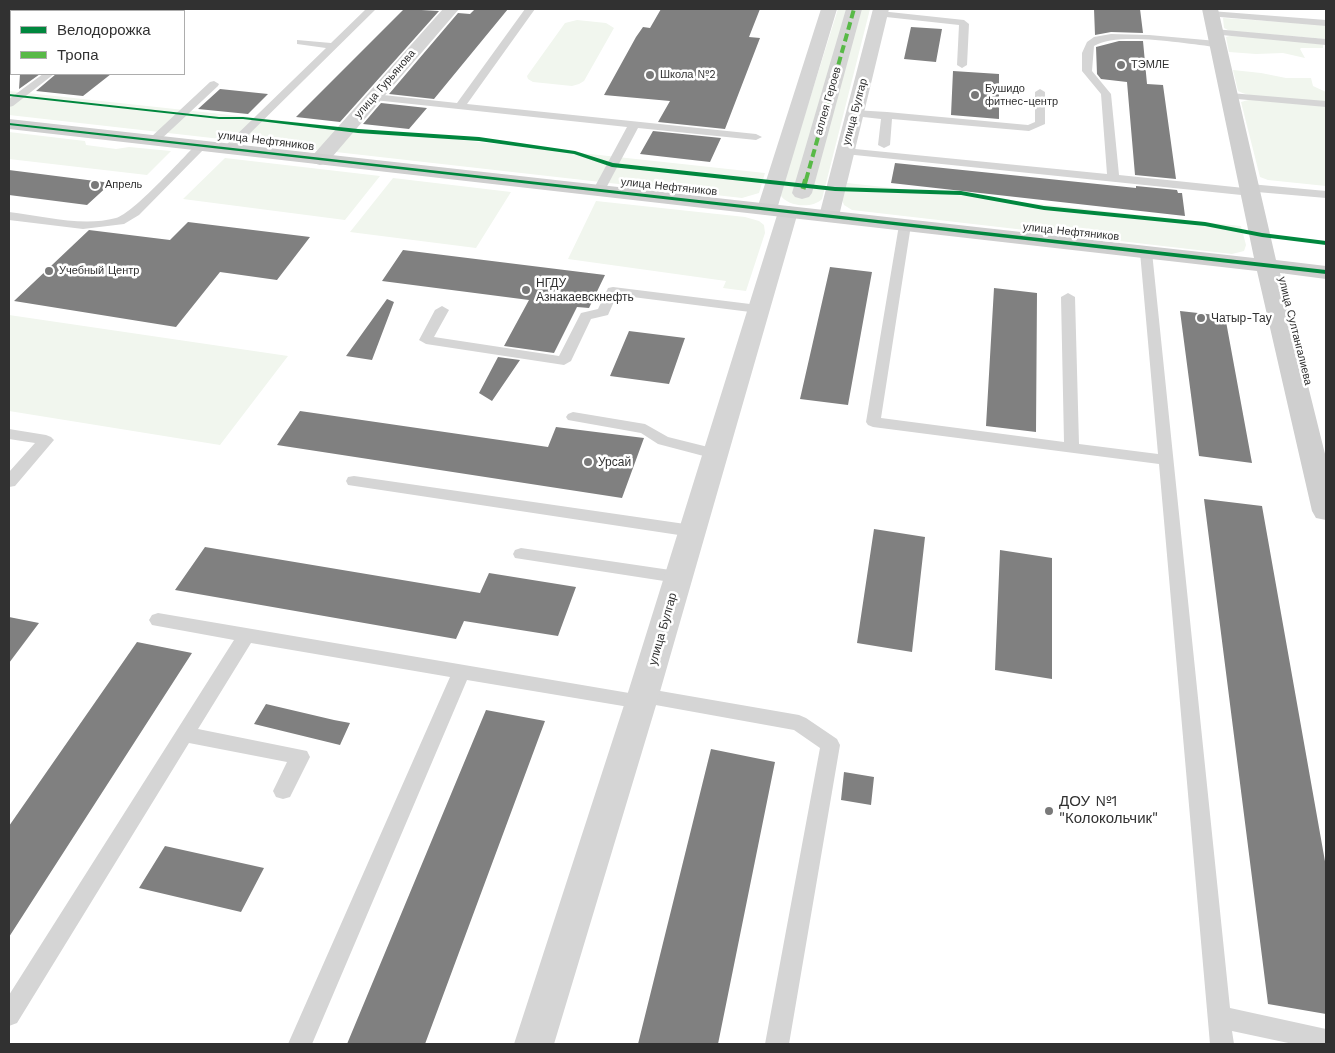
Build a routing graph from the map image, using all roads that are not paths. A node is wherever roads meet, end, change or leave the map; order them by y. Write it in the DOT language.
graph roads {
  1 [pos="371,9"];
  2 [pos="451,9"];
  3 [pos="530,9"];
  4 [pos="829,9"];
  5 [pos="854,9"];
  6 [pos="880,11"];
  7 [pos="1326,23"];
  8 [pos="1213,25"];
  9 [pos="300,42"];
  10 [pos="1326,42"];
  11 [pos="334,46"];
  12 [pos="962,65"];
  13 [pos="48,75"];
  14 [pos="214,84"];
  15 [pos="1040,92"];
  16 [pos="1230,96"];
  17 [pos="374,97"];
  18 [pos="9,104"];
  19 [pos="1326,104"];
  20 [pos="460,106"];
  21 [pos="854,113"];
  22 [pos="887,115"];
  23 [pos="9,124"];
  24 [pos="634,124"];
  25 [pos="756,137"];
  26 [pos="154,140"];
  27 [pos="202,145"];
  28 [pos="884,145"];
  29 [pos="229,148"];
  30 [pos="845,150"];
  31 [pos="320,159"];
  32 [pos="1113,178"];
  33 [pos="599,190"];
  34 [pos="1251,190"];
  35 [pos="1326,195"];
  36 [pos="786,205"];
  37 [pos="9,216"];
  38 [pos="828,216"];
  39 [pos="905,225"];
  40 [pos="1146,252"];
  41 [pos="1267,266"];
  42 [pos="1326,272"];
  43 [pos="1068,297"];
  44 [pos="758,309"];
  45 [pos="442,310"];
  46 [pos="573,417"];
  47 [pos="9,434"];
  48 [pos="1072,448"];
  49 [pos="715,454"];
  50 [pos="1166,460"];
  51 [pos="354,480"];
  52 [pos="9,482"];
  53 [pos="1326,511"];
  54 [pos="692,531"];
  55 [pos="521,554"];
  56 [pos="677,577"];
  57 [pos="158,620"];
  58 [pos="246,636"];
  59 [pos="461,672"];
  60 [pos="642,698"];
  61 [pos="184,734"];
  62 [pos="283,791"];
  63 [pos="9,1015"];
  64 [pos="1219,1017"];
  65 [pos="1326,1040"];
  66 [pos="300,1044"];
  67 [pos="534,1044"];
  68 [pos="777,1044"];
  69 [pos="1222,1044"];
  1 -- 11 [label="lane"];
  2 -- 17 [label="street, улица Гурьянова"];
  3 -- 20 [label="lane"];
  4 -- 36 [label="street, улица Булгар"];
  5 -- 36 [label="street, аллея Героев"];
  6 -- 12 [label="lane"];
  6 -- 21 [label="street, улица Булгар"];
  7 -- 8 [label="lane"];
  8 -- 10 [label="lane"];
  8 -- 16 [label="street, улица Султангалиева"];
  8 -- 32 [label="lane"];
  9 -- 11 [label="lane"];
  11 -- 29 [label="lane"];
  13 -- 18 [label="lane"];
  14 -- 26 [label="lane"];
  15 -- 22 [label="lane"];
  16 -- 19 [label="lane"];
  16 -- 34 [label="street, улица Султангалиева"];
  17 -- 20 [label="lane"];
  17 -- 31 [label="street, улица Гурьянова"];
  20 -- 24 [label="lane"];
  21 -- 22 [label="lane"];
  21 -- 30 [label="street, улица Булгар"];
  22 -- 28 [label="lane"];
  23 -- 26 [label="street, улица Нефтяников"];
  24 -- 25 [label="lane"];
  24 -- 33 [label="lane"];
  26 -- 27 [label="street, улица Нефтяников"];
  27 -- 29 [label="street, улица Нефтяников"];
  27 -- 37 [label="lane"];
  29 -- 31 [label="street, улица Нефтяников"];
  30 -- 32 [label="lane"];
  30 -- 38 [label="street, улица Булгар"];
  31 -- 33 [label="street, улица Нефтяников"];
  32 -- 34 [label="lane"];
  33 -- 36 [label="street, улица Нефтяников"];
  34 -- 35 [label="lane"];
  34 -- 41 [label="street, улица Султангалиева"];
  36 -- 38 [label="street, улица Нефтяников"];
  36 -- 44 [label="street, улица Булгар"];
  38 -- 39 [label="street, улица Нефтяников"];
  39 -- 40 [label="street, улица Нефтяников"];
  39 -- 48 [label="lane"];
  40 -- 41 [label="street, улица Нефтяников"];
  40 -- 50 [label="lane"];
  41 -- 42 [label="street, улица Нефтяников"];
  41 -- 53 [label="street, улица Султангалиева"];
  43 -- 48 [label="lane"];
  44 -- 45 [label="lane"];
  44 -- 49 [label="street, улица Булгар"];
  46 -- 49 [label="lane"];
  47 -- 52 [label="lane"];
  48 -- 50 [label="lane"];
  49 -- 54 [label="street, улица Булгар"];
  50 -- 64 [label="lane"];
  51 -- 54 [label="lane"];
  54 -- 56 [label="street, улица Булгар"];
  55 -- 56 [label="lane"];
  56 -- 60 [label="street, улица Булгар"];
  57 -- 58 [label="lane"];
  58 -- 59 [label="lane"];
  58 -- 61 [label="lane"];
  59 -- 60 [label="lane"];
  59 -- 66 [label="lane"];
  60 -- 67 [label="street, улица Булгар"];
  60 -- 68 [label="lane"];
  61 -- 62 [label="lane"];
  61 -- 63 [label="lane"];
  64 -- 65 [label="lane"];
  64 -- 69 [label="lane"];
}
